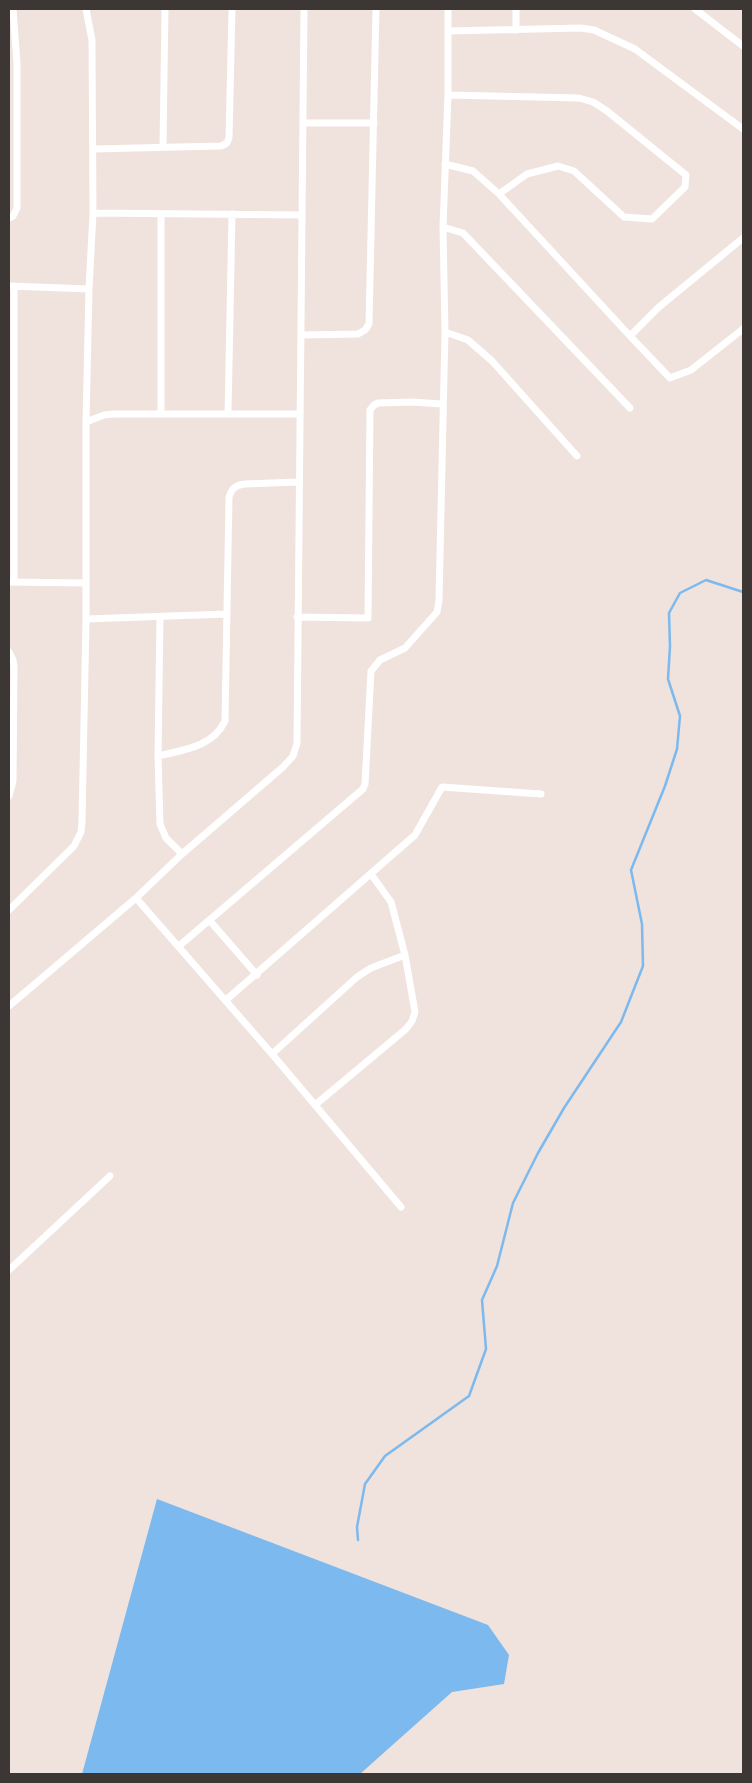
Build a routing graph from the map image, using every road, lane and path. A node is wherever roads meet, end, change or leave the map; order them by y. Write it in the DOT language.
graph roads {
  1 [pos="13,9"];
  2 [pos="86,9"];
  3 [pos="165,9"];
  4 [pos="232,9"];
  5 [pos="304,9"];
  6 [pos="376,9"];
  7 [pos="448,9"];
  8 [pos="516,9"];
  9 [pos="695,9"];
  10 [pos="516,30"];
  11 [pos="448,31"];
  12 [pos="743,46"];
  13 [pos="448,95"];
  14 [pos="303,123"];
  15 [pos="374,123"];
  16 [pos="743,129"];
  17 [pos="163,147"];
  18 [pos="93,149"];
  19 [pos="445,164"];
  20 [pos="499,194"];
  21 [pos="93,213"];
  22 [pos="161,214"];
  23 [pos="232,214"];
  24 [pos="302,215"];
  25 [pos="9,218"];
  26 [pos="443,227"];
  27 [pos="743,238"];
  28 [pos="11,286"];
  29 [pos="89,289"];
  30 [pos="743,329"];
  31 [pos="445,332"];
  32 [pos="302,335"];
  33 [pos="630,336"];
  34 [pos="442,404"];
  35 [pos="630,408"];
  36 [pos="161,414"];
  37 [pos="228,414"];
  38 [pos="300,414"];
  39 [pos="86,422"];
  40 [pos="577,456"];
  41 [pos="298,482"];
  42 [pos="11,510"];
  43 [pos="11,582"];
  44 [pos="86,583"];
  45 [pos="226,614"];
  46 [pos="160,617"];
  47 [pos="297,617"];
  48 [pos="86,618"];
  49 [pos="9,652"];
  50 [pos="158,756"];
  51 [pos="541,794"];
  52 [pos="9,796"];
  53 [pos="182,854"];
  54 [pos="371,874"];
  55 [pos="136,898"];
  56 [pos="9,910"];
  57 [pos="210,921"];
  58 [pos="179,946"];
  59 [pos="405,955"];
  60 [pos="257,975"];
  61 [pos="226,1000"];
  62 [pos="9,1006"];
  63 [pos="272,1054"];
  64 [pos="315,1105"];
  65 [pos="110,1176"];
  66 [pos="402,1207"];
  67 [pos="9,1270"];
  1 -- 25 [label="street"];
  2 -- 18 [label="street"];
  3 -- 17 [label="street"];
  4 -- 17 [label="street"];
  5 -- 14 [label="street"];
  6 -- 15 [label="street"];
  7 -- 11 [label="street"];
  8 -- 10 [label="street"];
  9 -- 12 [label="street"];
  10 -- 11 [label="street"];
  10 -- 16 [label="street"];
  11 -- 13 [label="street"];
  13 -- 19 [label="street"];
  13 -- 20 [label="street"];
  14 -- 15 [label="street"];
  14 -- 24 [label="street"];
  15 -- 32 [label="street"];
  17 -- 18 [label="street"];
  18 -- 21 [label="street"];
  19 -- 20 [label="street"];
  19 -- 26 [label="street"];
  20 -- 33 [label="street"];
  21 -- 22 [label="street"];
  21 -- 29 [label="street"];
  22 -- 23 [label="street"];
  22 -- 36 [label="street"];
  23 -- 24 [label="street"];
  23 -- 37 [label="street"];
  24 -- 32 [label="street"];
  26 -- 31 [label="street"];
  26 -- 35 [label="street"];
  27 -- 33 [label="street"];
  28 -- 29 [label="street"];
  28 -- 42 [label="street"];
  29 -- 39 [label="street"];
  30 -- 33 [label="street"];
  31 -- 34 [label="street"];
  31 -- 40 [label="street"];
  32 -- 38 [label="street"];
  34 -- 47 [label="street"];
  34 -- 57 [label="street"];
  36 -- 37 [label="street"];
  36 -- 39 [label="street"];
  37 -- 38 [label="street"];
  38 -- 41 [label="street"];
  39 -- 44 [label="street"];
  41 -- 45 [label="street"];
  41 -- 47 [label="street"];
  42 -- 43 [label="street"];
  43 -- 44 [label="street"];
  44 -- 48 [label="street"];
  45 -- 46 [label="street"];
  45 -- 50 [label="street"];
  46 -- 48 [label="street"];
  46 -- 50 [label="street"];
  47 -- 53 [label="street"];
  48 -- 56 [label="street"];
  49 -- 52 [label="street"];
  50 -- 53 [label="street"];
  51 -- 54 [label="street"];
  53 -- 55 [label="street"];
  54 -- 59 [label="street"];
  54 -- 60 [label="street"];
  55 -- 58 [label="street"];
  55 -- 62 [label="street"];
  57 -- 58 [label="street"];
  57 -- 60 [label="street"];
  58 -- 61 [label="street"];
  59 -- 63 [label="street"];
  59 -- 64 [label="street"];
  60 -- 61 [label="street"];
  61 -- 63 [label="street"];
  63 -- 64 [label="street"];
  64 -- 66 [label="street"];
  65 -- 67 [label="street"];
}
